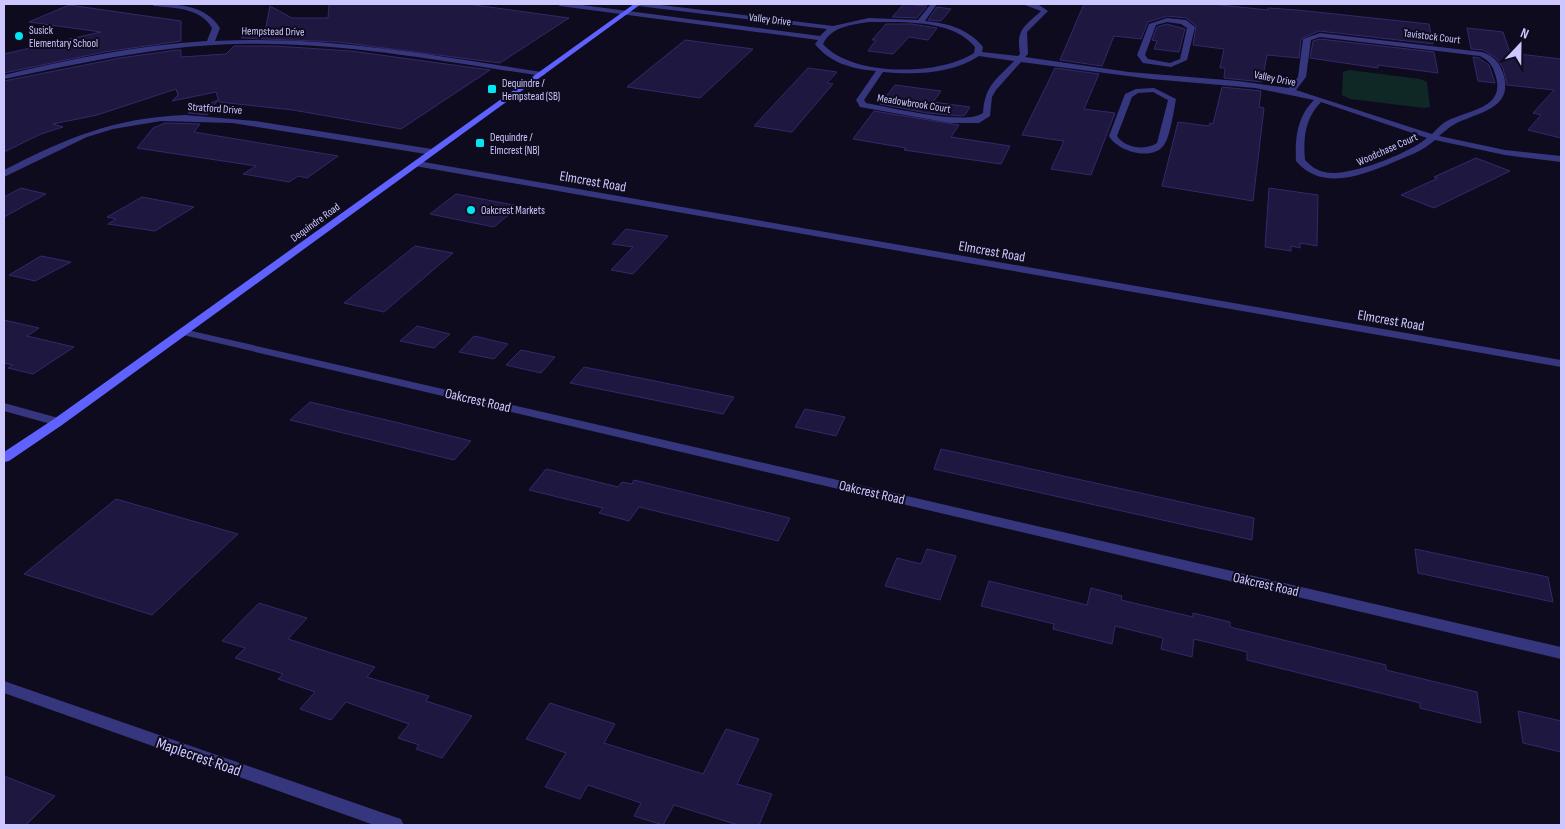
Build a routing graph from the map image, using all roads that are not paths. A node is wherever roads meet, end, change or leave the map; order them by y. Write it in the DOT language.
graph roads {
  1 [pos="154,4"];
  2 [pos="560,4"];
  3 [pos="638,4"];
  4 [pos="934,4"];
  5 [pos="1025,4"];
  6 [pos="626,12"];
  7 [pos="920,22"];
  8 [pos="833,28"];
  9 [pos="823,35"];
  10 [pos="210,43"];
  11 [pos="978,54"];
  12 [pos="1020,59"];
  13 [pos="1161,65"];
  14 [pos="881,70"];
  15 [pos="542,74"];
  16 [pos="4,77"];
  17 [pos="1157,77"];
  18 [pos="1154,90"];
  19 [pos="1291,92"];
  20 [pos="1320,99"];
  21 [pos="1432,137"];
  22 [pos="432,152"];
  23 [pos="1561,159"];
  24 [pos="418,164"];
  25 [pos="4,174"];
  26 [pos="183,332"];
  27 [pos="1561,364"];
  28 [pos="4,407"];
  29 [pos="58,422"];
  30 [pos="4,458"];
  31 [pos="1561,653"];
  32 [pos="4,687"];
  33 [pos="395,825"];
  1 -- 10 [label="street"];
  2 -- 6 [label="street, Valley Drive"];
  3 -- 6 [label="main road, Dequindre Road"];
  3 -- 8 [label="street, Valley Drive"];
  4 -- 7 [label="street"];
  5 -- 12 [label="street"];
  6 -- 9 [label="street, Valley Drive"];
  6 -- 15 [label="main road, Dequindre Road"];
  7 -- 8 [label="street"];
  7 -- 11 [label="street"];
  8 -- 9 [label="street"];
  9 -- 14 [label="street"];
  10 -- 15 [label="street, Hempstead Drive"];
  10 -- 16 [label="street, Hempstead Drive"];
  11 -- 12 [label="street, Valley Drive"];
  11 -- 14 [label="street"];
  12 -- 14 [label="street, Meadowbrook Court"];
  12 -- 17 [label="street, Valley Drive"];
  13 -- 13 [label="street"];
  13 -- 17 [label="street"];
  15 -- 22 [label="main road, Dequindre Road"];
  17 -- 18 [label="street"];
  17 -- 19 [label="street, Valley Drive"];
  18 -- 18 [label="street"];
  19 -- 20 [label="street, Valley Drive"];
  19 -- 21 [label="street, Tavistock Court"];
  20 -- 21 [label="street, Valley Drive"];
  20 -- 21 [label="street, Woodchase Court"];
  21 -- 23 [label="street, Valley Drive"];
  22 -- 24 [label="main road, Dequindre Road"];
  22 -- 25 [label="street, Stratford Drive"];
  24 -- 26 [label="main road, Dequindre Road"];
  24 -- 27 [label="street, Elmcrest Road"];
  26 -- 29 [label="main road, Dequindre Road"];
  26 -- 31 [label="street, Oakcrest Road"];
  28 -- 29 [label="street"];
  29 -- 30 [label="main road, Dequindre Road"];
  32 -- 33 [label="street, Maplecrest Road"];
}
